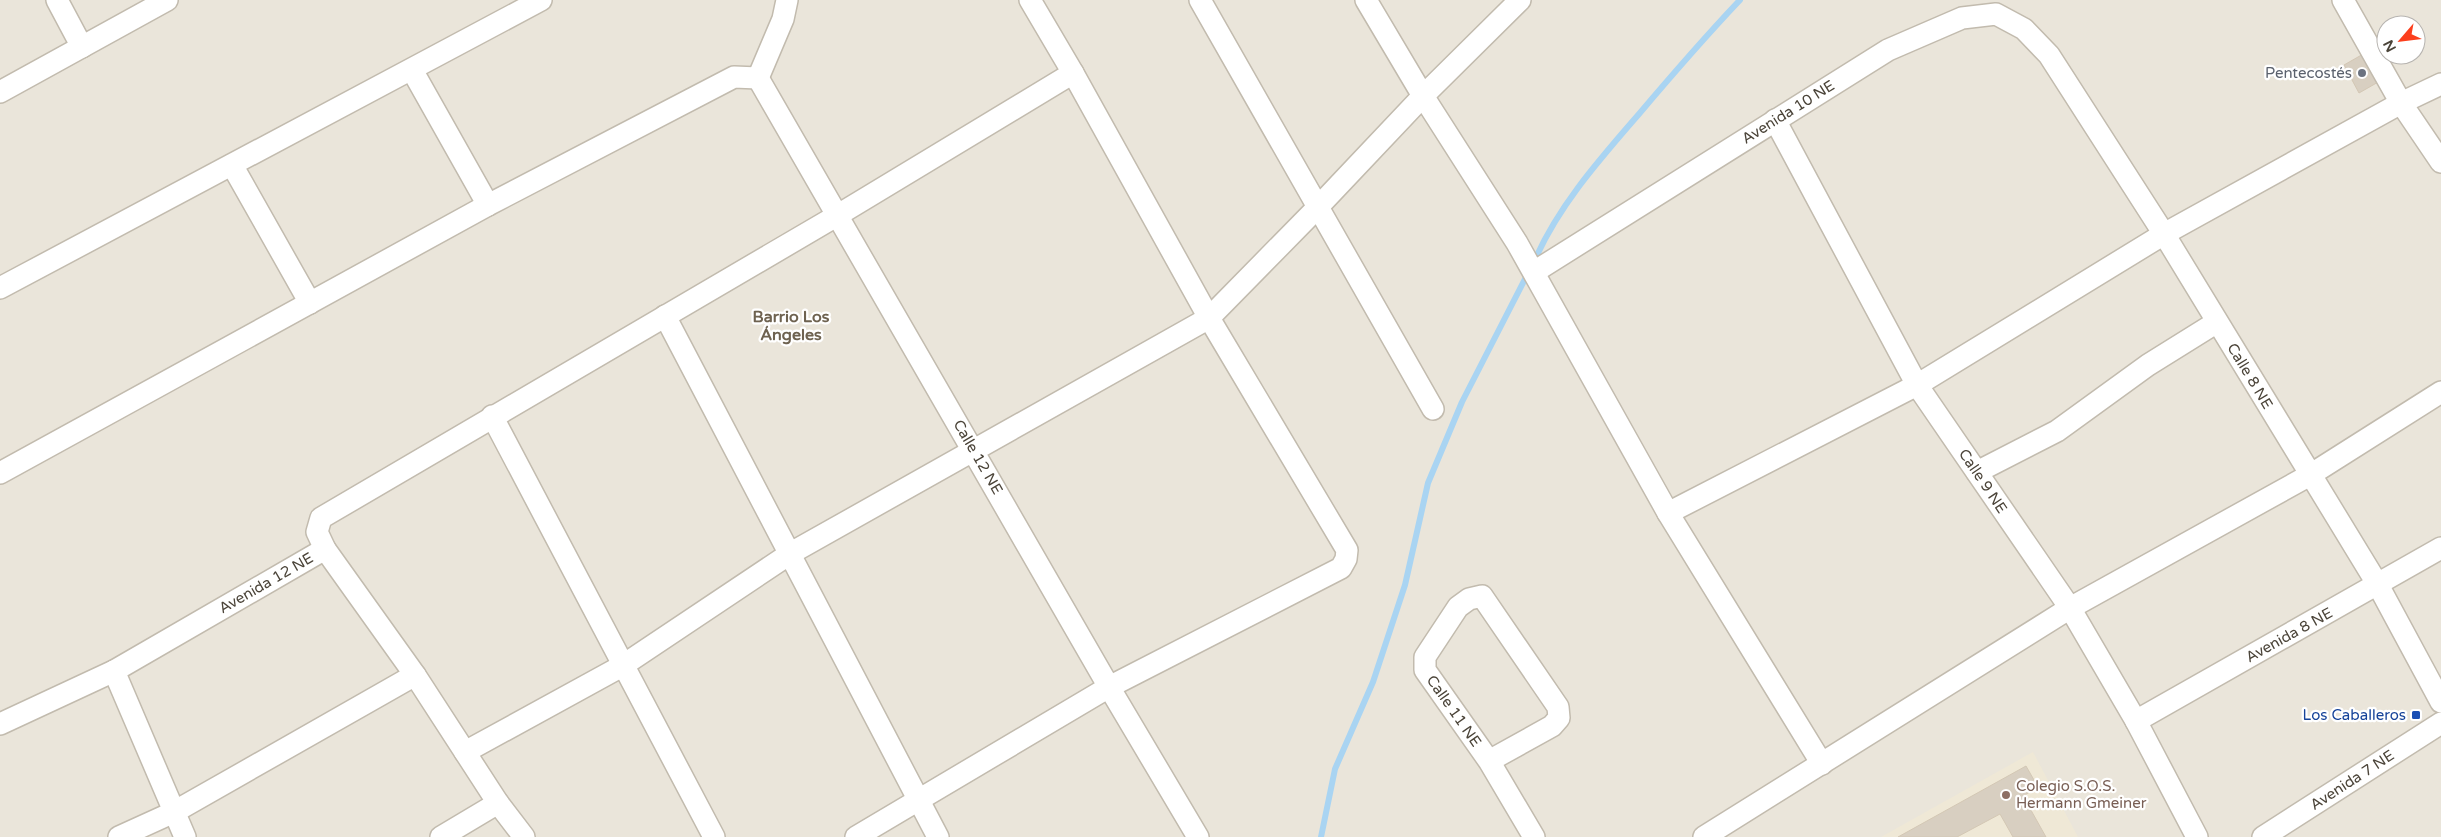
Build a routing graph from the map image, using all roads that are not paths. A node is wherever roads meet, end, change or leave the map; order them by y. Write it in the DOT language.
graph roads {
  1 [pos="58,0"];
  2 [pos="167,0"];
  3 [pos="541,0"];
  4 [pos="787,0"];
  5 [pos="1030,0"];
  6 [pos="1200,0"];
  7 [pos="1366,0"];
  8 [pos="1520,0"];
  9 [pos="2342,0"];
  10 [pos="82,47"];
  11 [pos="2049,55"];
  12 [pos="412,70"];
  13 [pos="1073,73"];
  14 [pos="758,78"];
  15 [pos="2441,84"];
  16 [pos="0,92"];
  17 [pos="1423,96"];
  18 [pos="2401,103"];
  19 [pos="1775,120"];
  20 [pos="2441,162"];
  21 [pos="232,165"];
  22 [pos="488,205"];
  23 [pos="1318,207"];
  24 [pos="838,215"];
  25 [pos="2164,234"];
  26 [pos="1534,272"];
  27 [pos="0,288"];
  28 [pos="310,303"];
  29 [pos="666,316"];
  30 [pos="1208,318"];
  31 [pos="2217,322"];
  32 [pos="1917,385"];
  33 [pos="2441,392"];
  34 [pos="1433,409"];
  35 [pos="492,416"];
  36 [pos="974,451"];
  37 [pos="1977,472"];
  38 [pos="0,473"];
  39 [pos="2310,475"];
  40 [pos="1668,513"];
  41 [pos="2441,548"];
  42 [pos="325,549"];
  43 [pos="791,553"];
  44 [pos="2378,585"];
  45 [pos="2070,608"];
  46 [pos="622,666"];
  47 [pos="114,671"];
  48 [pos="415,675"];
  49 [pos="1109,688"];
  50 [pos="2441,702"];
  51 [pos="2136,721"];
  52 [pos="2441,723"];
  53 [pos="0,724"];
  54 [pos="465,752"];
  55 [pos="1489,761"];
  56 [pos="1822,764"];
  57 [pos="920,800"];
  58 [pos="498,803"];
  59 [pos="174,812"];
  60 [pos="119,837"];
  61 [pos="185,837"];
  62 [pos="440,837"];
  63 [pos="524,837"];
  64 [pos="714,837"];
  65 [pos="856,837"];
  66 [pos="938,837"];
  67 [pos="1198,837"];
  68 [pos="1534,837"];
  69 [pos="1704,837"];
  70 [pos="2197,837"];
  71 [pos="2263,837"];
  1 -- 10 [label="street"];
  2 -- 10 [label="street"];
  3 -- 12 [label="street"];
  4 -- 14 [label="street"];
  5 -- 13 [label="street"];
  6 -- 23 [label="street"];
  7 -- 17 [label="street"];
  8 -- 17 [label="street"];
  9 -- 18 [label="street"];
  10 -- 16 [label="street"];
  11 -- 19 [label="street, Avenida 10 NE"];
  11 -- 25 [label="street, Calle 8 NE"];
  12 -- 21 [label="street"];
  12 -- 22 [label="street"];
  13 -- 24 [label="street, Avenida 12 NE"];
  13 -- 30 [label="street"];
  14 -- 22 [label="street"];
  14 -- 24 [label="street, Calle 12 NE"];
  15 -- 18 [label="street"];
  17 -- 23 [label="street"];
  17 -- 26 [label="street"];
  18 -- 20 [label="street"];
  18 -- 25 [label="street"];
  19 -- 26 [label="street, Avenida 10 NE"];
  19 -- 32 [label="street, Calle 9 NE"];
  21 -- 27 [label="street"];
  21 -- 28 [label="street"];
  22 -- 28 [label="street"];
  23 -- 30 [label="street"];
  23 -- 34 [label="street"];
  24 -- 29 [label="street, Avenida 12 NE"];
  24 -- 36 [label="street, Calle 12 NE"];
  25 -- 31 [label="street, Calle 8 NE"];
  25 -- 32 [label="street"];
  26 -- 40 [label="street"];
  28 -- 38 [label="street"];
  29 -- 35 [label="street, Avenida 12 NE"];
  29 -- 43 [label="street"];
  30 -- 36 [label="street"];
  30 -- 49 [label="street"];
  31 -- 37 [label="street"];
  31 -- 39 [label="street, Calle 8 NE"];
  32 -- 37 [label="street, Calle 9 NE"];
  32 -- 40 [label="street"];
  33 -- 39 [label="street"];
  35 -- 42 [label="street, Avenida 12 NE"];
  35 -- 46 [label="street"];
  36 -- 43 [label="street"];
  36 -- 49 [label="street, Calle 12 NE"];
  37 -- 45 [label="street, Calle 9 NE"];
  39 -- 44 [label="street, Calle 8 NE"];
  39 -- 45 [label="street"];
  40 -- 56 [label="street"];
  41 -- 44 [label="street, Avenida 8 NE"];
  42 -- 47 [label="street, Avenida 12 NE"];
  42 -- 48 [label="street"];
  43 -- 46 [label="street"];
  43 -- 57 [label="street"];
  44 -- 50 [label="street, Calle 8 NE"];
  44 -- 51 [label="street, Avenida 8 NE"];
  45 -- 51 [label="street, Calle 9 NE"];
  45 -- 56 [label="street"];
  46 -- 54 [label="street"];
  46 -- 64 [label="street"];
  47 -- 53 [label="street, Avenida 12 NE"];
  47 -- 59 [label="street"];
  48 -- 54 [label="street"];
  48 -- 59 [label="street"];
  49 -- 57 [label="street"];
  49 -- 67 [label="street, Calle 12 NE"];
  51 -- 70 [label="street, Calle 9 NE"];
  52 -- 71 [label="street, Avenida 7 NE"];
  54 -- 58 [label="street"];
  55 -- 55 [label="street, Calle 11 NE"];
  55 -- 68 [label="street, Calle 11 NE"];
  56 -- 69 [label="street"];
  57 -- 65 [label="street"];
  57 -- 66 [label="street"];
  58 -- 62 [label="street"];
  58 -- 63 [label="street"];
  59 -- 60 [label="street"];
  59 -- 61 [label="street"];
}
